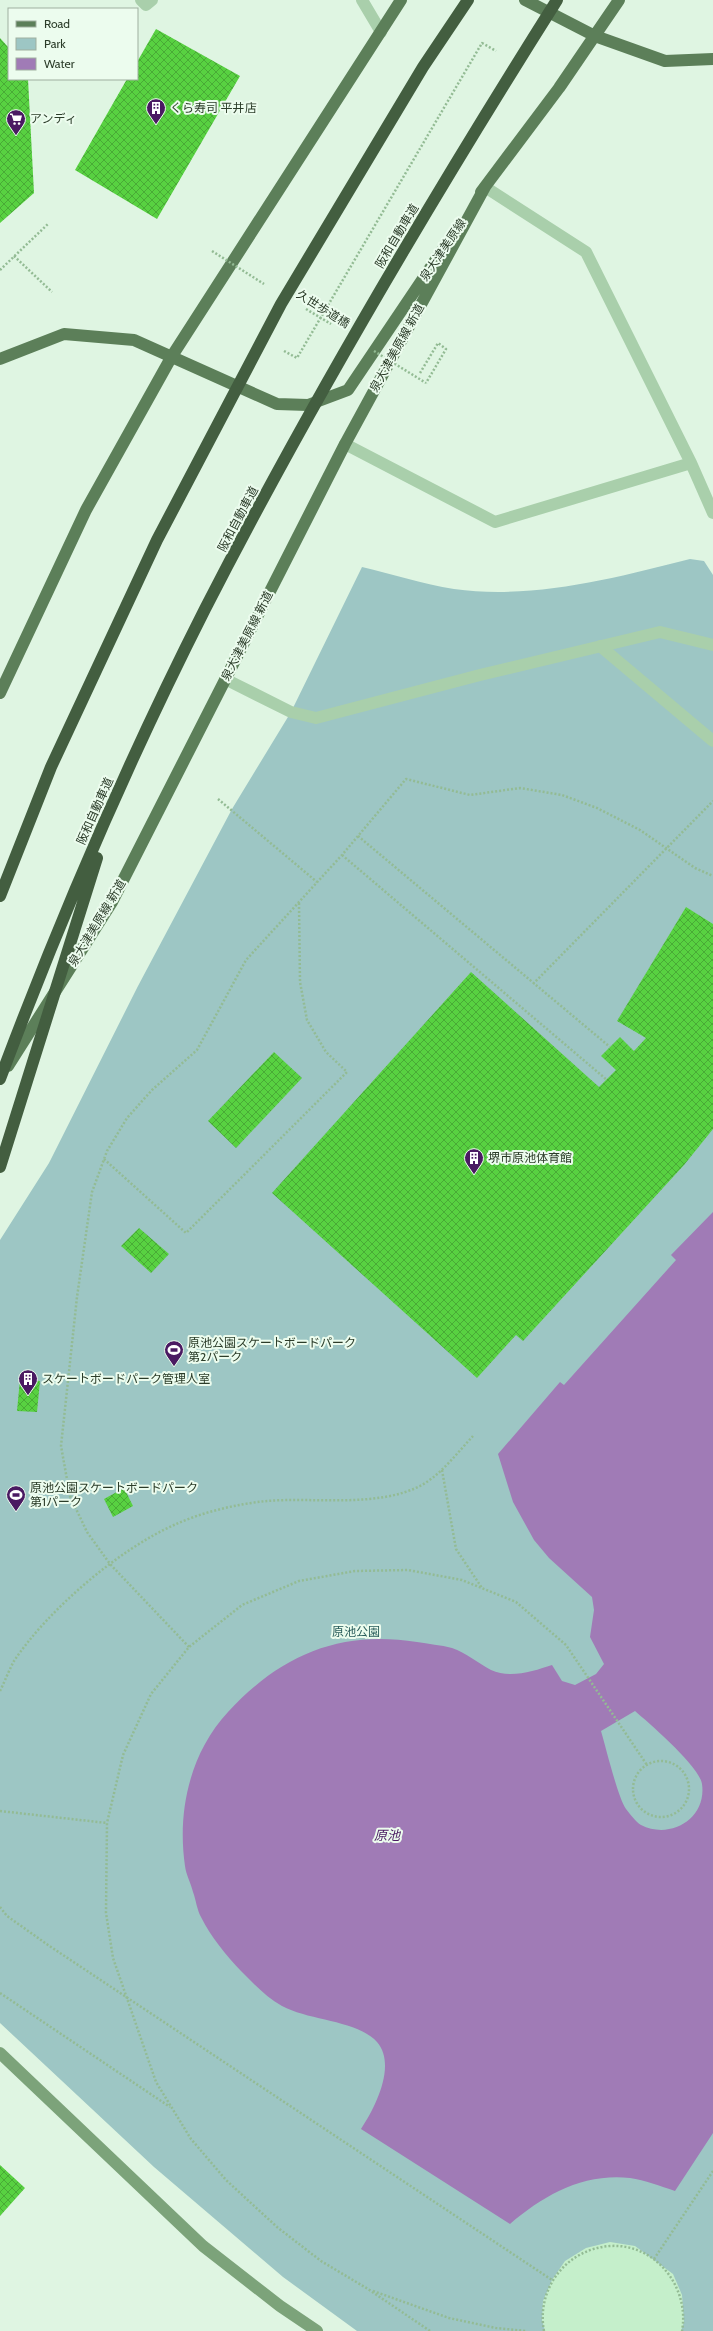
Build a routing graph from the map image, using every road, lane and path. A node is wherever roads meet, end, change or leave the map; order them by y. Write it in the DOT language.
graph roads {
  1 [pos="141,0"];
  2 [pos="152,0"];
  3 [pos="362,0"];
  4 [pos="401,0"];
  5 [pos="468,0"];
  6 [pos="525,0"];
  7 [pos="557,0"];
  8 [pos="619,0"];
  9 [pos="381,32"];
  10 [pos="595,36"];
  11 [pos="502,54"];
  12 [pos="713,59"];
  13 [pos="485,187"];
  14 [pos="48,223"];
  15 [pos="212,251"];
  16 [pos="14,256"];
  17 [pos="0,270"];
  18 [pos="265,284"];
  19 [pos="52,292"];
  20 [pos="299,305"];
  21 [pos="332,325"];
  22 [pos="278,347"];
  23 [pos="372,350"];
  24 [pos="172,356"];
  25 [pos="0,359"];
  26 [pos="420,373"];
  27 [pos="345,444"];
  28 [pos="691,463"];
  29 [pos="713,513"];
  30 [pos="713,645"];
  31 [pos="600,646"];
  32 [pos="225,679"];
  33 [pos="0,693"];
  34 [pos="713,741"];
  35 [pos="118,792"];
  36 [pos="218,799"];
  37 [pos="713,801"];
  38 [pos="358,836"];
  39 [pos="667,848"];
  40 [pos="342,855"];
  41 [pos="713,876"];
  42 [pos="317,882"];
  43 [pos="0,896"];
  44 [pos="299,903"];
  45 [pos="533,984"];
  46 [pos="610,1047"];
  47 [pos="0,1079"];
  48 [pos="607,1080"];
  49 [pos="104,1159"];
  50 [pos="0,1167"];
  51 [pos="473,1436"];
  52 [pos="442,1470"];
  53 [pos="110,1564"];
  54 [pos="482,1588"];
  55 [pos="189,1647"];
  56 [pos="0,1691"];
  57 [pos="647,1765"];
  58 [pos="0,1811"];
  59 [pos="107,1823"];
  60 [pos="0,1907"];
  61 [pos="0,1993"];
  62 [pos="126,1996"];
  63 [pos="0,2053"];
  64 [pos="172,2108"];
  65 [pos="713,2171"];
  66 [pos="654,2259"];
  67 [pos="552,2280"];
  68 [pos="368,2289"];
  69 [pos="317,2331"];
  70 [pos="430,2331"];
  71 [pos="526,2331"];
  72 [pos="544,2331"];
  73 [pos="682,2331"];
  1 -- 2 [label="street"];
  3 -- 9 [label="street"];
  4 -- 9 [label="main road"];
  5 -- 43 [label="highway, bridge"];
  6 -- 10 [label="main road"];
  7 -- 35 [label="highway, 阪和自動車道, bridge"];
  8 -- 10 [label="main road"];
  9 -- 24 [label="main road"];
  10 -- 12 [label="main road"];
  10 -- 13 [label="main road, 泉大津美原線"];
  11 -- 22 [label="path"];
  13 -- 24 [label="main road, 泉大津美原線"];
  13 -- 27 [label="main road, 泉大津美原線 新道"];
  13 -- 28 [label="street"];
  14 -- 16 [label="path"];
  15 -- 18 [label="path, bridge"];
  16 -- 17 [label="path"];
  16 -- 19 [label="path"];
  20 -- 21 [label="path, 久世歩道橋, bridge"];
  23 -- 26 [label="path, bridge"];
  24 -- 25 [label="main road, 泉大津美原線"];
  24 -- 33 [label="main road"];
  27 -- 28 [label="street"];
  27 -- 32 [label="main road, 泉大津美原線 新道"];
  28 -- 29 [label="street"];
  30 -- 31 [label="street"];
  31 -- 32 [label="street"];
  31 -- 34 [label="street"];
  32 -- 47 [label="main road, 泉大津美原線 新道"];
  35 -- 47 [label="highway, 阪和自動車道, bridge"];
  35 -- 50 [label="highway, bridge"];
  36 -- 42 [label="path"];
  37 -- 39 [label="path"];
  38 -- 39 [label="path"];
  38 -- 40 [label="path"];
  38 -- 45 [label="path"];
  39 -- 41 [label="path"];
  39 -- 45 [label="path"];
  40 -- 42 [label="path"];
  40 -- 48 [label="path"];
  42 -- 44 [label="path"];
  44 -- 49 [label="path"];
  44 -- 49 [label="path"];
  45 -- 46 [label="path"];
  49 -- 53 [label="path"];
  51 -- 52 [label="path"];
  52 -- 53 [label="path"];
  52 -- 54 [label="path"];
  53 -- 55 [label="path"];
  53 -- 56 [label="path"];
  54 -- 55 [label="path"];
  54 -- 57 [label="path"];
  55 -- 59 [label="path"];
  57 -- 57 [label="path"];
  58 -- 59 [label="path"];
  59 -- 62 [label="path"];
  60 -- 62 [label="path"];
  61 -- 64 [label="path"];
  62 -- 64 [label="path"];
  62 -- 67 [label="path"];
  63 -- 69 [label="street"];
  64 -- 68 [label="path"];
  65 -- 66 [label="path"];
  66 -- 67 [label="path"];
  66 -- 73 [label="path"];
  67 -- 72 [label="path"];
  68 -- 70 [label="path"];
  68 -- 71 [label="path"];
}
